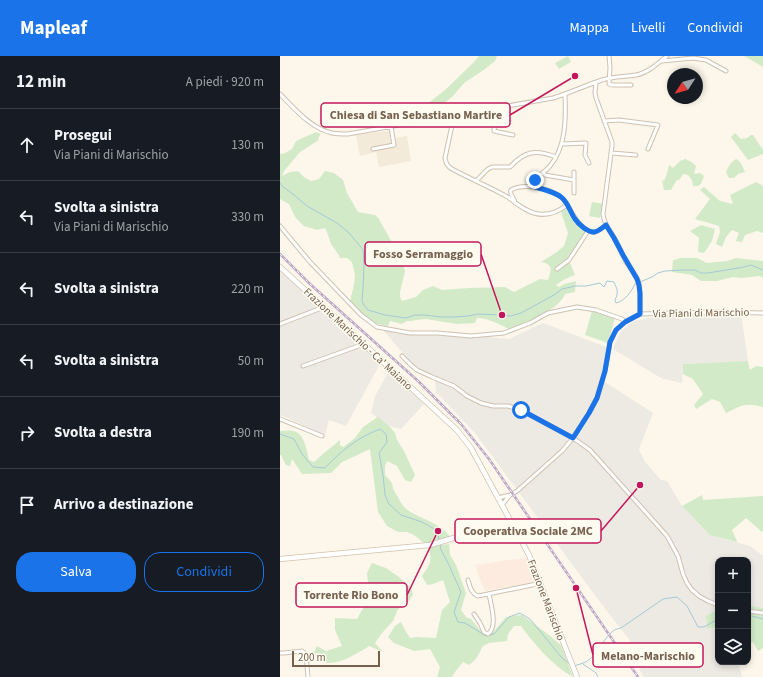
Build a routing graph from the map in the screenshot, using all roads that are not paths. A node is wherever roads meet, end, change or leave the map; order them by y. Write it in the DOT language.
graph roads {
  1 [pos="608,56"];
  2 [pos="667,56"];
  3 [pos="662,60"];
  4 [pos="726,70"];
  5 [pos="609,78"];
  6 [pos="596,83"];
  7 [pos="631,85"];
  8 [pos="280,94"];
  9 [pos="565,95"];
  10 [pos="494,109"];
  11 [pos="454,116"];
  12 [pos="604,121"];
  13 [pos="391,127"];
  14 [pos="513,135"];
  15 [pos="562,144"];
  16 [pos="373,149"];
  17 [pos="648,149"];
  18 [pos="612,154"];
  19 [pos="636,155"];
  20 [pos="556,157"];
  21 [pos="588,163"];
  22 [pos="574,172"];
  23 [pos="543,173"];
  24 [pos="574,180"];
  25 [pos="476,181"];
  26 [pos="532,186"];
  27 [pos="574,193"];
  28 [pos="515,203"];
  29 [pos="567,205"];
  30 [pos="606,225"];
  31 [pos="280,226"];
  32 [pos="588,231"];
  33 [pos="280,267"];
  34 [pos="557,269"];
  35 [pos="324,307"];
  36 [pos="763,313"];
  37 [pos="640,314"];
  38 [pos="625,322"];
  39 [pos="280,324"];
  40 [pos="364,344"];
  41 [pos="402,356"];
  42 [pos="303,366"];
  43 [pos="436,411"];
  44 [pos="280,419"];
  45 [pos="322,436"];
  46 [pos="573,438"];
  47 [pos="510,495"];
  48 [pos="498,498"];
  49 [pos="502,505"];
  50 [pos="516,529"];
  51 [pos="280,559"];
  52 [pos="468,580"];
  53 [pos="540,582"];
  54 [pos="489,594"];
  55 [pos="715,604"];
  56 [pos="751,611"];
  57 [pos="763,613"];
  58 [pos="474,614"];
  59 [pos="280,652"];
  60 [pos="308,677"];
  61 [pos="576,677"];
  1 -- 5 [label="street"];
  2 -- 3 [label="street"];
  3 -- 4 [label="street"];
  3 -- 5 [label="street"];
  5 -- 6 [label="street"];
  5 -- 7 [label="street"];
  6 -- 9 [label="street"];
  6 -- 12 [label="street"];
  8 -- 13 [label="street"];
  9 -- 10 [label="street"];
  9 -- 15 [label="street"];
  10 -- 11 [label="street"];
  10 -- 14 [label="street"];
  11 -- 13 [label="street"];
  11 -- 25 [label="street"];
  12 -- 17 [label="street"];
  12 -- 18 [label="street"];
  13 -- 16 [label="street"];
  15 -- 20 [label="street"];
  15 -- 21 [label="street"];
  18 -- 19 [label="street"];
  18 -- 30 [label="street"];
  20 -- 23 [label="street"];
  20 -- 25 [label="street"];
  22 -- 24 [label="street"];
  23 -- 24 [label="street"];
  23 -- 26 [label="street"];
  24 -- 27 [label="street"];
  25 -- 28 [label="street"];
  26 -- 28 [label="street"];
  26 -- 29 [label="street"];
  28 -- 29 [label="street"];
  29 -- 32 [label="street"];
  30 -- 32 [label="street"];
  30 -- 37 [label="street"];
  31 -- 38 [label="street"];
  32 -- 34 [label="street"];
  33 -- 35 [label="main road, Frazione Marischio - Ca' Maiano"];
  35 -- 39 [label="street"];
  35 -- 40 [label="main road, Frazione Marischio - Ca' Maiano"];
  36 -- 37 [label="street, Via Piani di Marischio"];
  37 -- 38 [label="street, Via Piani di Marischio"];
  38 -- 46 [label="street, Via Piani di Marischio"];
  40 -- 42 [label="street"];
  40 -- 43 [label="main road, Frazione Marischio - Ca' Maiano"];
  41 -- 46 [label="street"];
  43 -- 48 [label="main road, Frazione Marischio"];
  44 -- 45 [label="street"];
  46 -- 47 [label="street, Via Piani di Marischio"];
  46 -- 55 [label="street"];
  47 -- 48 [label="street"];
  47 -- 49 [label="street"];
  48 -- 49 [label="main road, Frazione Marischio"];
  49 -- 50 [label="main road, Frazione Marischio"];
  50 -- 51 [label="main road"];
  50 -- 53 [label="main road, Frazione Marischio"];
  52 -- 54 [label="street"];
  53 -- 54 [label="street"];
  53 -- 61 [label="main road, Frazione Marischio"];
  54 -- 58 [label="street"];
  56 -- 57 [label="street"];
  59 -- 60 [label="street"];
}
